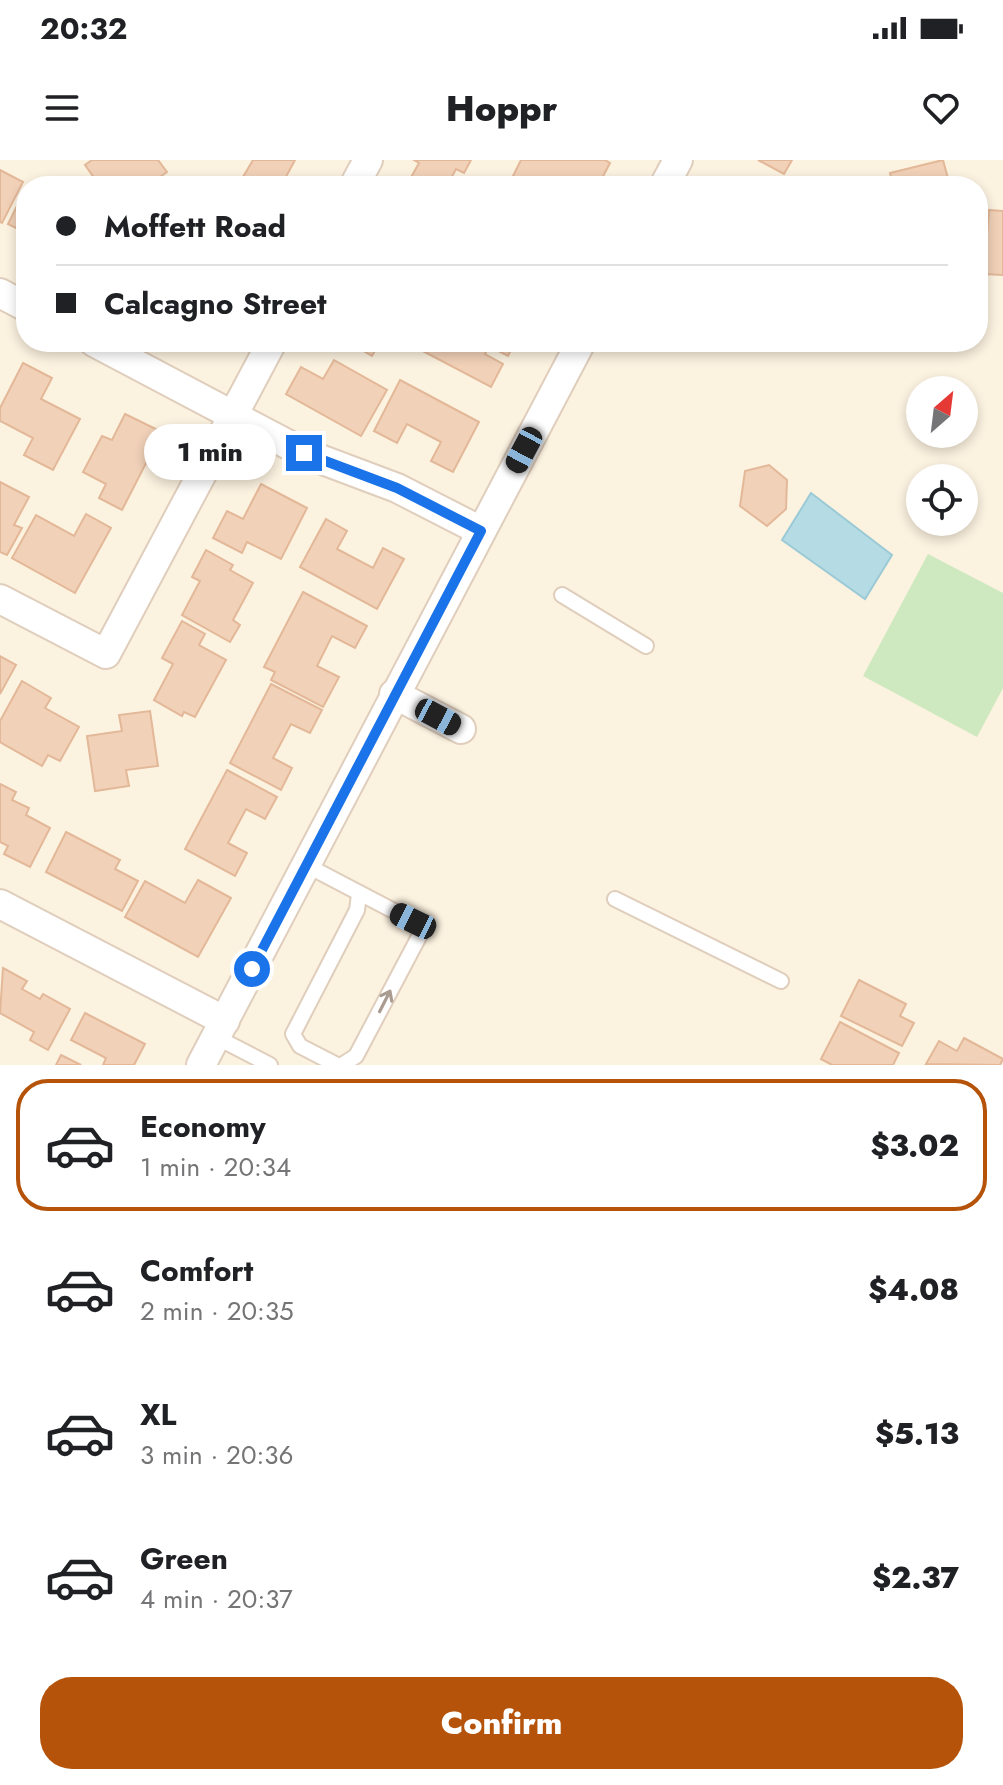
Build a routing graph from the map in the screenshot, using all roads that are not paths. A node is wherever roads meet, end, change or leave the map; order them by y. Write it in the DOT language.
graph roads {
  1 [pos="113,352"];
  2 [pos="267,352"];
  3 [pos="576,352"];
  4 [pos="234,414"];
  5 [pos="481,531"];
  6 [pos="562,595"];
  7 [pos="0,599"];
  8 [pos="646,646"];
  9 [pos="394,694"];
  10 [pos="461,729"];
  11 [pos="306,865"];
  12 [pos="359,895"];
  13 [pos="615,899"];
  14 [pos="0,904"];
  15 [pos="781,981"];
  16 [pos="220,1029"];
  17 [pos="201,1065"];
  18 [pos="270,1065"];
  19 [pos="340,1065"];
  1 -- 4 [label="street"];
  2 -- 4 [label="street"];
  3 -- 5 [label="street"];
  4 -- 5 [label="street"];
  4 -- 7 [label="street"];
  5 -- 9 [label="street"];
  6 -- 8 [label="lane"];
  9 -- 10 [label="street"];
  9 -- 11 [label="street"];
  11 -- 12 [label="lane"];
  11 -- 16 [label="street"];
  12 -- 19 [label="lane"];
  19 -- 12 [label="lane, one-way"];
  13 -- 15 [label="lane"];
  14 -- 16 [label="street"];
  16 -- 17 [label="street"];
  16 -- 18 [label="lane"];
}
